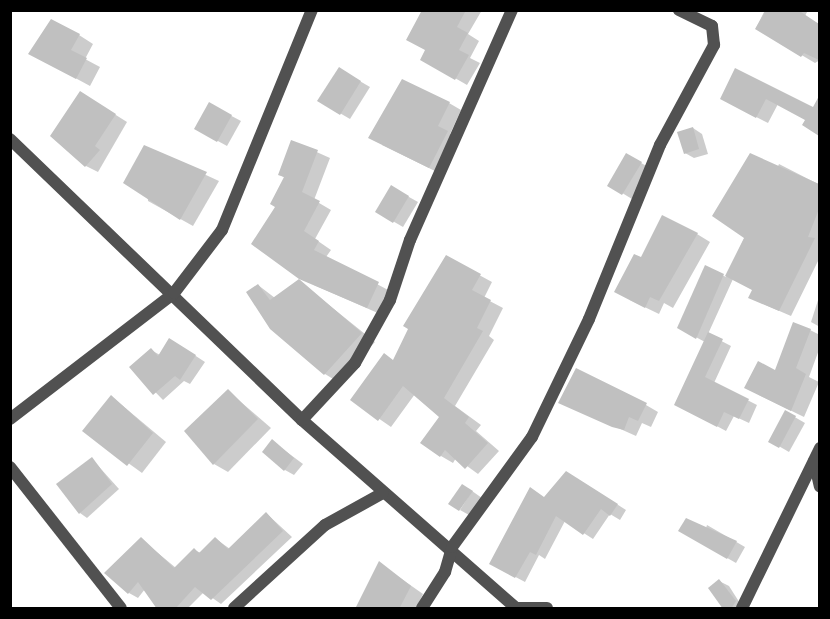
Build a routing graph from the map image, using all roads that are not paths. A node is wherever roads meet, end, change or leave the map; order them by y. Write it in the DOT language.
graph roads {
  1 [pos="312,10"];
  2 [pos="512,10"];
  3 [pos="679,10"];
  4 [pos="10,139"];
  5 [pos="174,293"];
  6 [pos="10,419"];
  7 [pos="302,420"];
  8 [pos="819,448"];
  9 [pos="814,461"];
  10 [pos="10,467"];
  11 [pos="819,486"];
  12 [pos="383,493"];
  13 [pos="452,547"];
  14 [pos="114,606"];
  15 [pos="516,608"];
  16 [pos="234,609"];
  17 [pos="422,609"];
  18 [pos="547,609"];
  19 [pos="742,609"];
  1 -- 5 [label="street"];
  2 -- 7 [label="street"];
  3 -- 13 [label="street"];
  4 -- 5 [label="street"];
  5 -- 6 [label="street"];
  5 -- 7 [label="street"];
  7 -- 12 [label="street"];
  8 -- 9 [label="street"];
  9 -- 11 [label="street"];
  9 -- 19 [label="street"];
  10 -- 14 [label="street"];
  12 -- 13 [label="street"];
  12 -- 16 [label="street"];
  13 -- 15 [label="street"];
  13 -- 17 [label="street"];
  15 -- 18 [label="street"];
}
